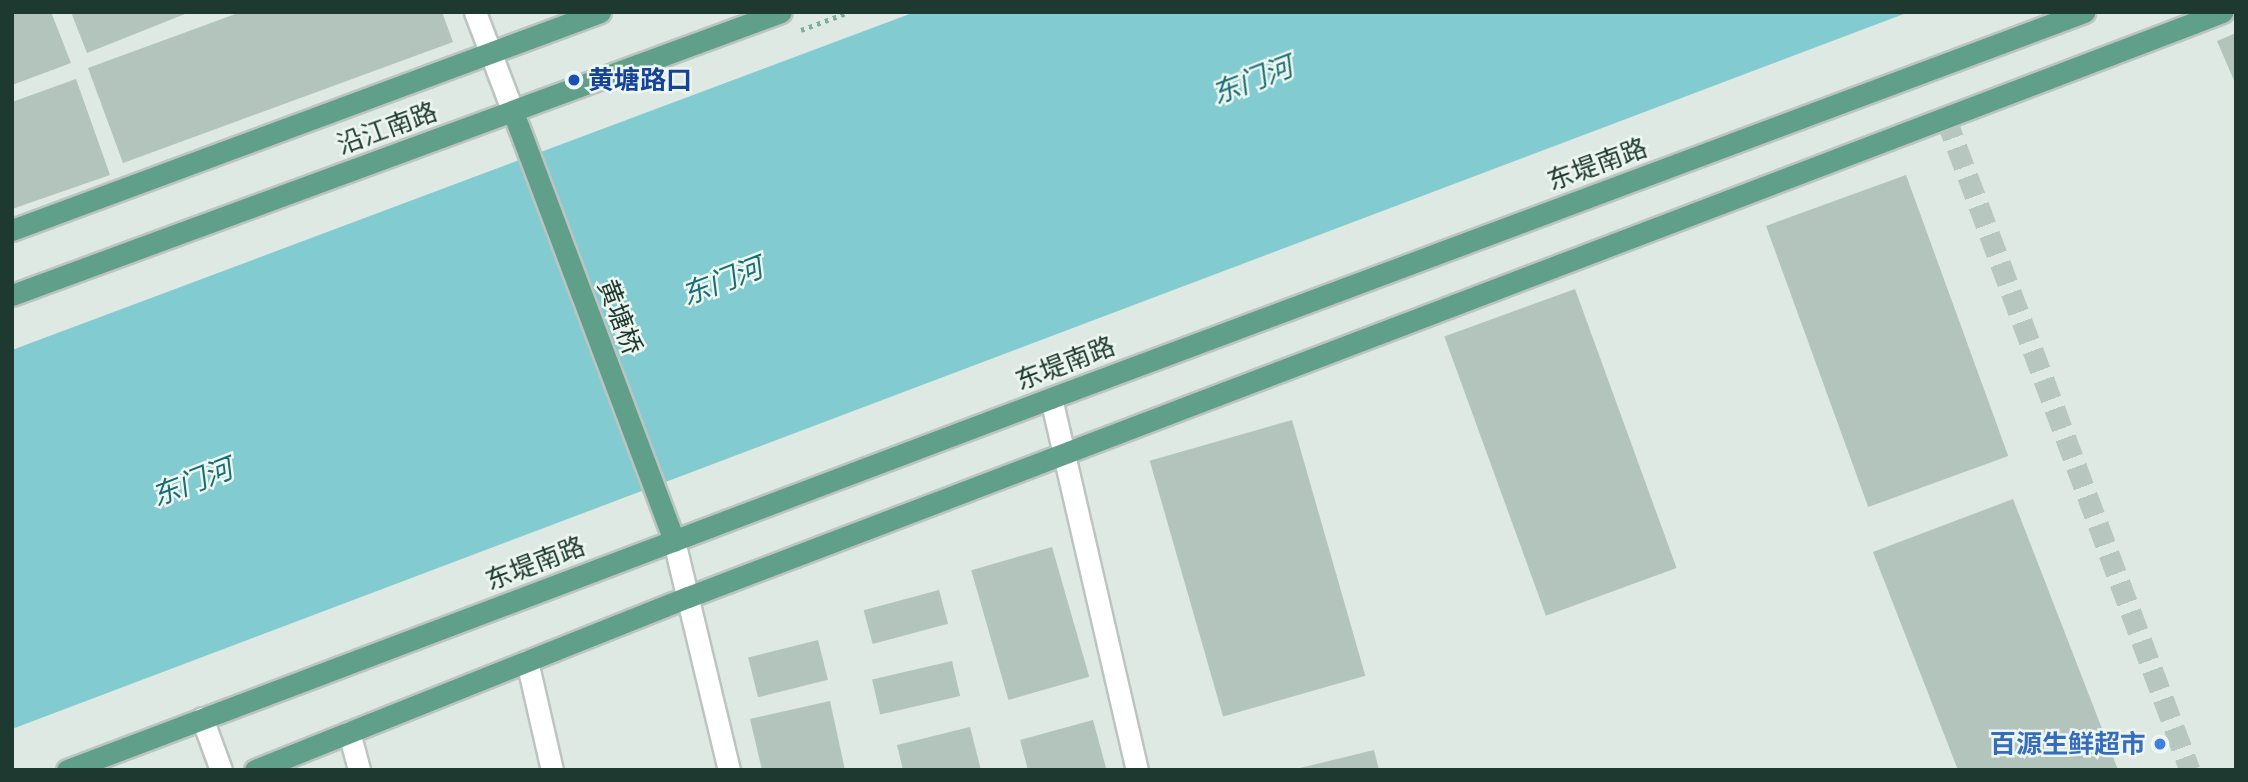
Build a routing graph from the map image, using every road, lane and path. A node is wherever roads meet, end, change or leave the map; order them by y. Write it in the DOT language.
graph roads {
  1 [pos="475,12"];
  2 [pos="600,12"];
  3 [pos="781,12"];
  4 [pos="2084,12"];
  5 [pos="2222,12"];
  6 [pos="491,53"];
  7 [pos="513,112"];
  8 [pos="12,230"];
  9 [pos="12,295"];
  10 [pos="1051,398"];
  11 [pos="1064,455"];
  12 [pos="674,541"];
  13 [pos="688,597"];
  14 [pos="527,661"];
  15 [pos="202,718"];
  16 [pos="349,732"];
  17 [pos="68,770"];
  18 [pos="221,770"];
  19 [pos="255,770"];
  20 [pos="359,770"];
  21 [pos="552,770"];
  22 [pos="729,770"];
  23 [pos="1136,770"];
  1 -- 6 [label="street"];
  2 -- 6 [label="main road, 沿江南路"];
  3 -- 7 [label="main road, 沿江南路"];
  4 -- 10 [label="main road, 东堤南路"];
  5 -- 11 [label="main road"];
  6 -- 7 [label="street"];
  6 -- 8 [label="main road, 沿江南路"];
  7 -- 9 [label="main road, 沿江南路"];
  7 -- 12 [label="main road, 黄塘桥"];
  10 -- 11 [label="street"];
  10 -- 12 [label="main road, 东堤南路"];
  11 -- 13 [label="main road"];
  11 -- 23 [label="street"];
  12 -- 13 [label="street"];
  12 -- 15 [label="main road, 东堤南路"];
  13 -- 14 [label="main road"];
  13 -- 22 [label="street"];
  14 -- 16 [label="main road"];
  14 -- 21 [label="street"];
  15 -- 17 [label="main road, 东堤南路"];
  15 -- 18 [label="street"];
  16 -- 19 [label="main road"];
  16 -- 20 [label="street"];
}
